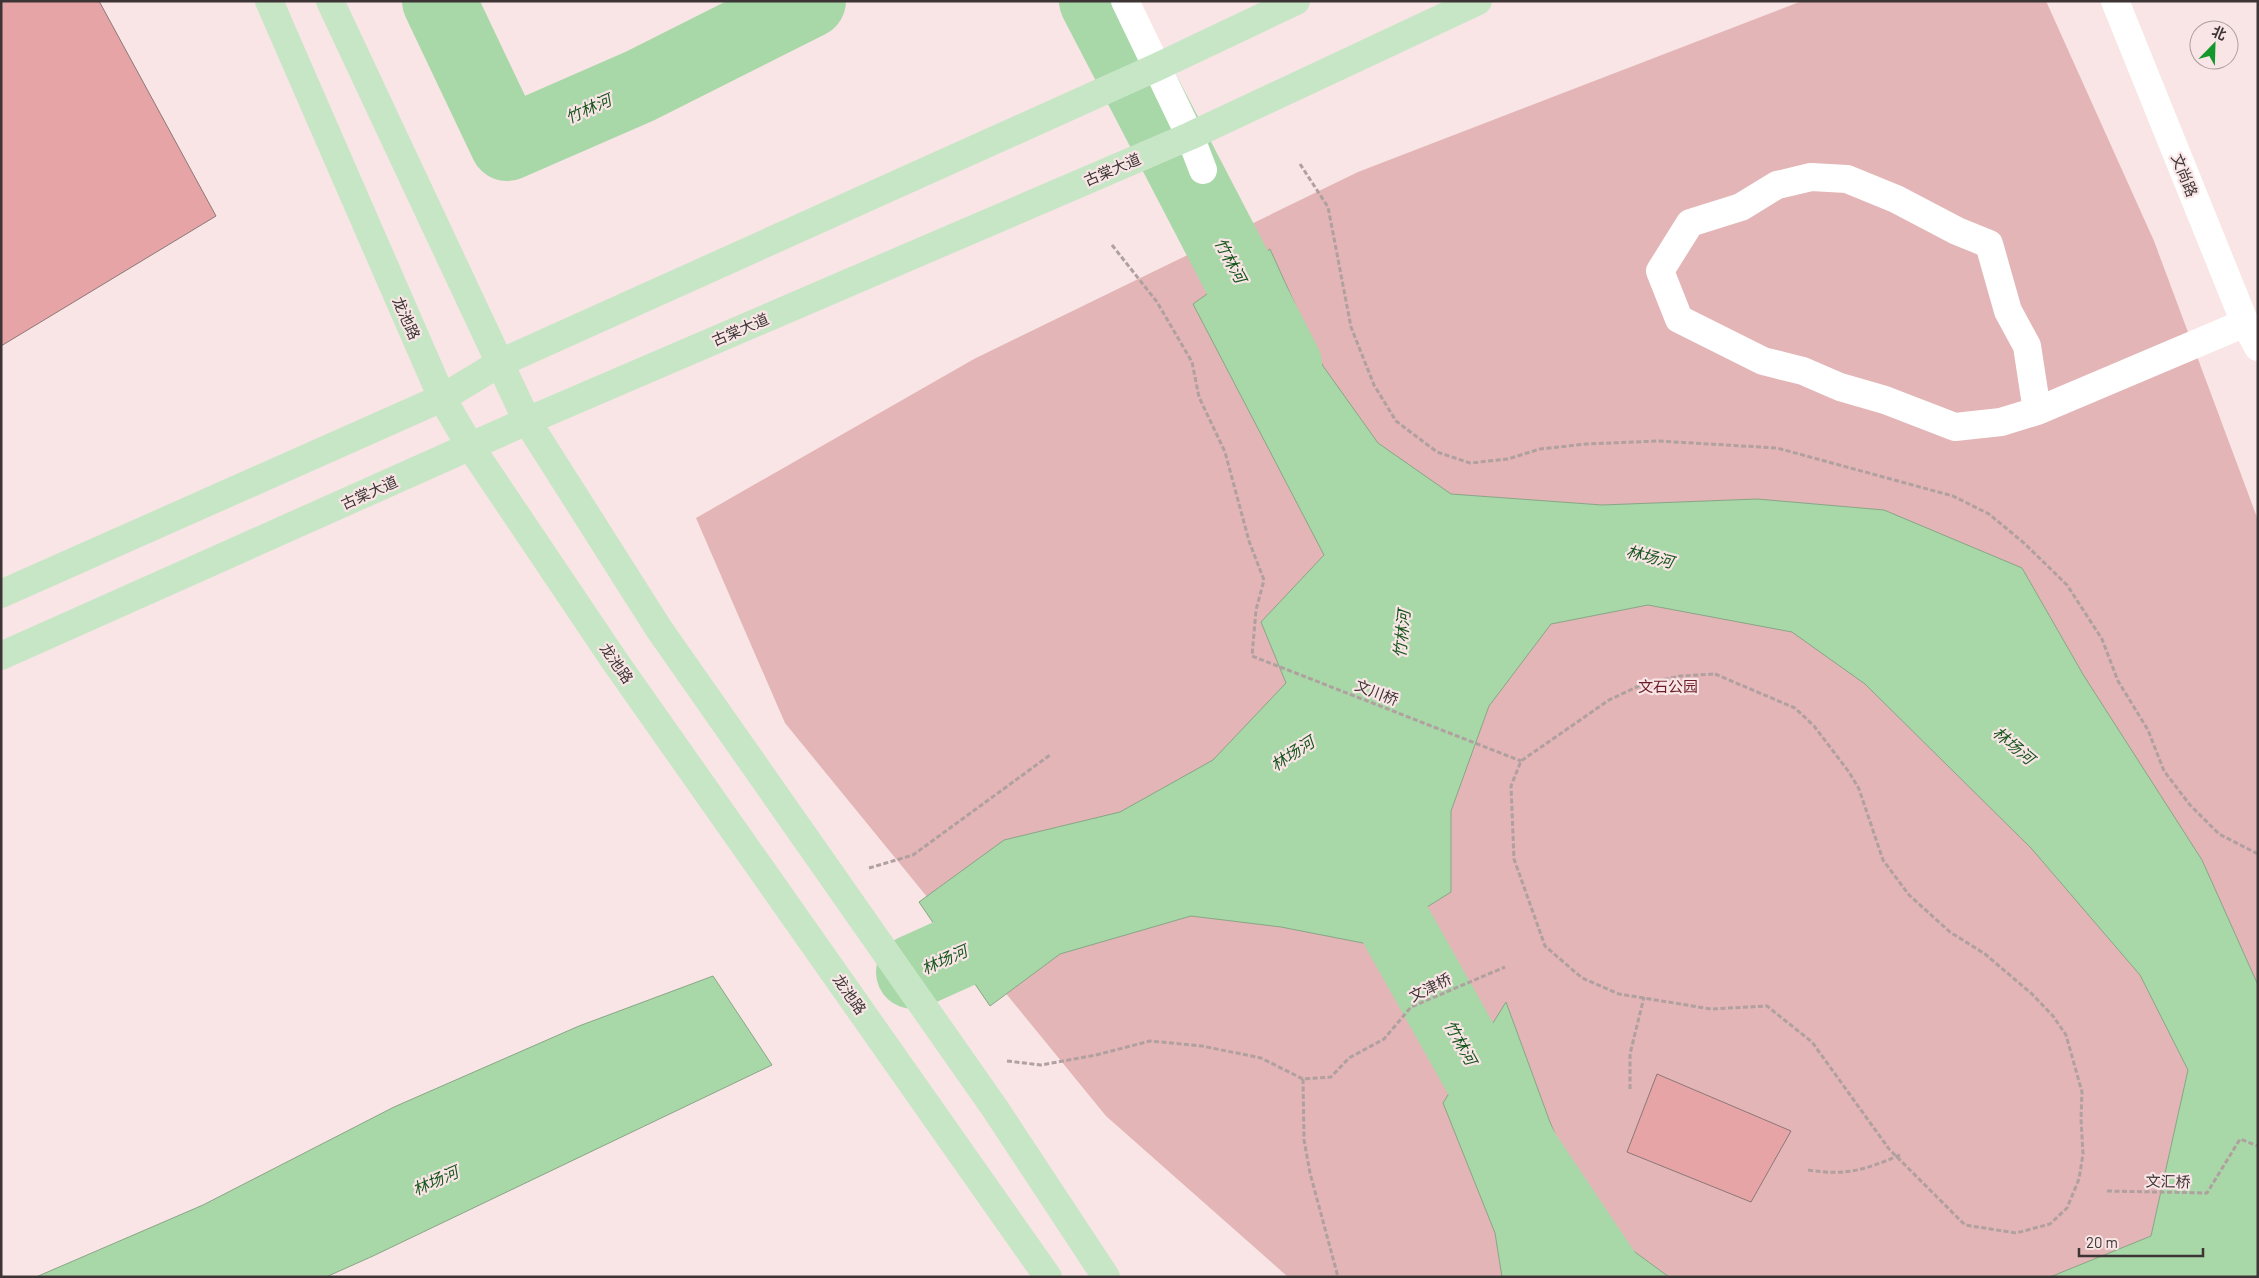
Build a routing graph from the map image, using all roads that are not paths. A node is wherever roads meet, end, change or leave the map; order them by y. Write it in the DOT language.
graph roads {
  1 [pos="268,1"];
  2 [pos="330,1"];
  3 [pos="1125,1"];
  4 [pos="1296,1"];
  5 [pos="1478,1"];
  6 [pos="2115,1"];
  7 [pos="1157,67"];
  8 [pos="1190,136"];
  9 [pos="1203,170"];
  10 [pos="2245,323"];
  11 [pos="2258,347"];
  12 [pos="500,363"];
  13 [pos="442,398"];
  14 [pos="2037,410"];
  15 [pos="527,421"];
  16 [pos="470,446"];
  17 [pos="1,594"];
  18 [pos="1,656"];
  19 [pos="1048,1277"];
  20 [pos="1106,1277"];
  1 -- 13 [label="main road, 龙池路"];
  2 -- 12 [label="main road"];
  3 -- 7 [label="street"];
  4 -- 7 [label="main road"];
  5 -- 8 [label="main road, 古棠大道"];
  6 -- 10 [label="street, 文尚路"];
  7 -- 8 [label="street"];
  7 -- 12 [label="main road"];
  8 -- 9 [label="street"];
  8 -- 15 [label="main road, 古棠大道"];
  10 -- 11 [label="street, 文尚路"];
  10 -- 14 [label="street"];
  12 -- 13 [label="main road"];
  12 -- 15 [label="main road"];
  13 -- 16 [label="main road, 龙池路"];
  13 -- 17 [label="main road"];
  14 -- 14 [label="street"];
  15 -- 16 [label="main road, 古棠大道"];
  15 -- 20 [label="main road"];
  16 -- 18 [label="main road, 古棠大道"];
  16 -- 19 [label="main road, 龙池路"];
}
